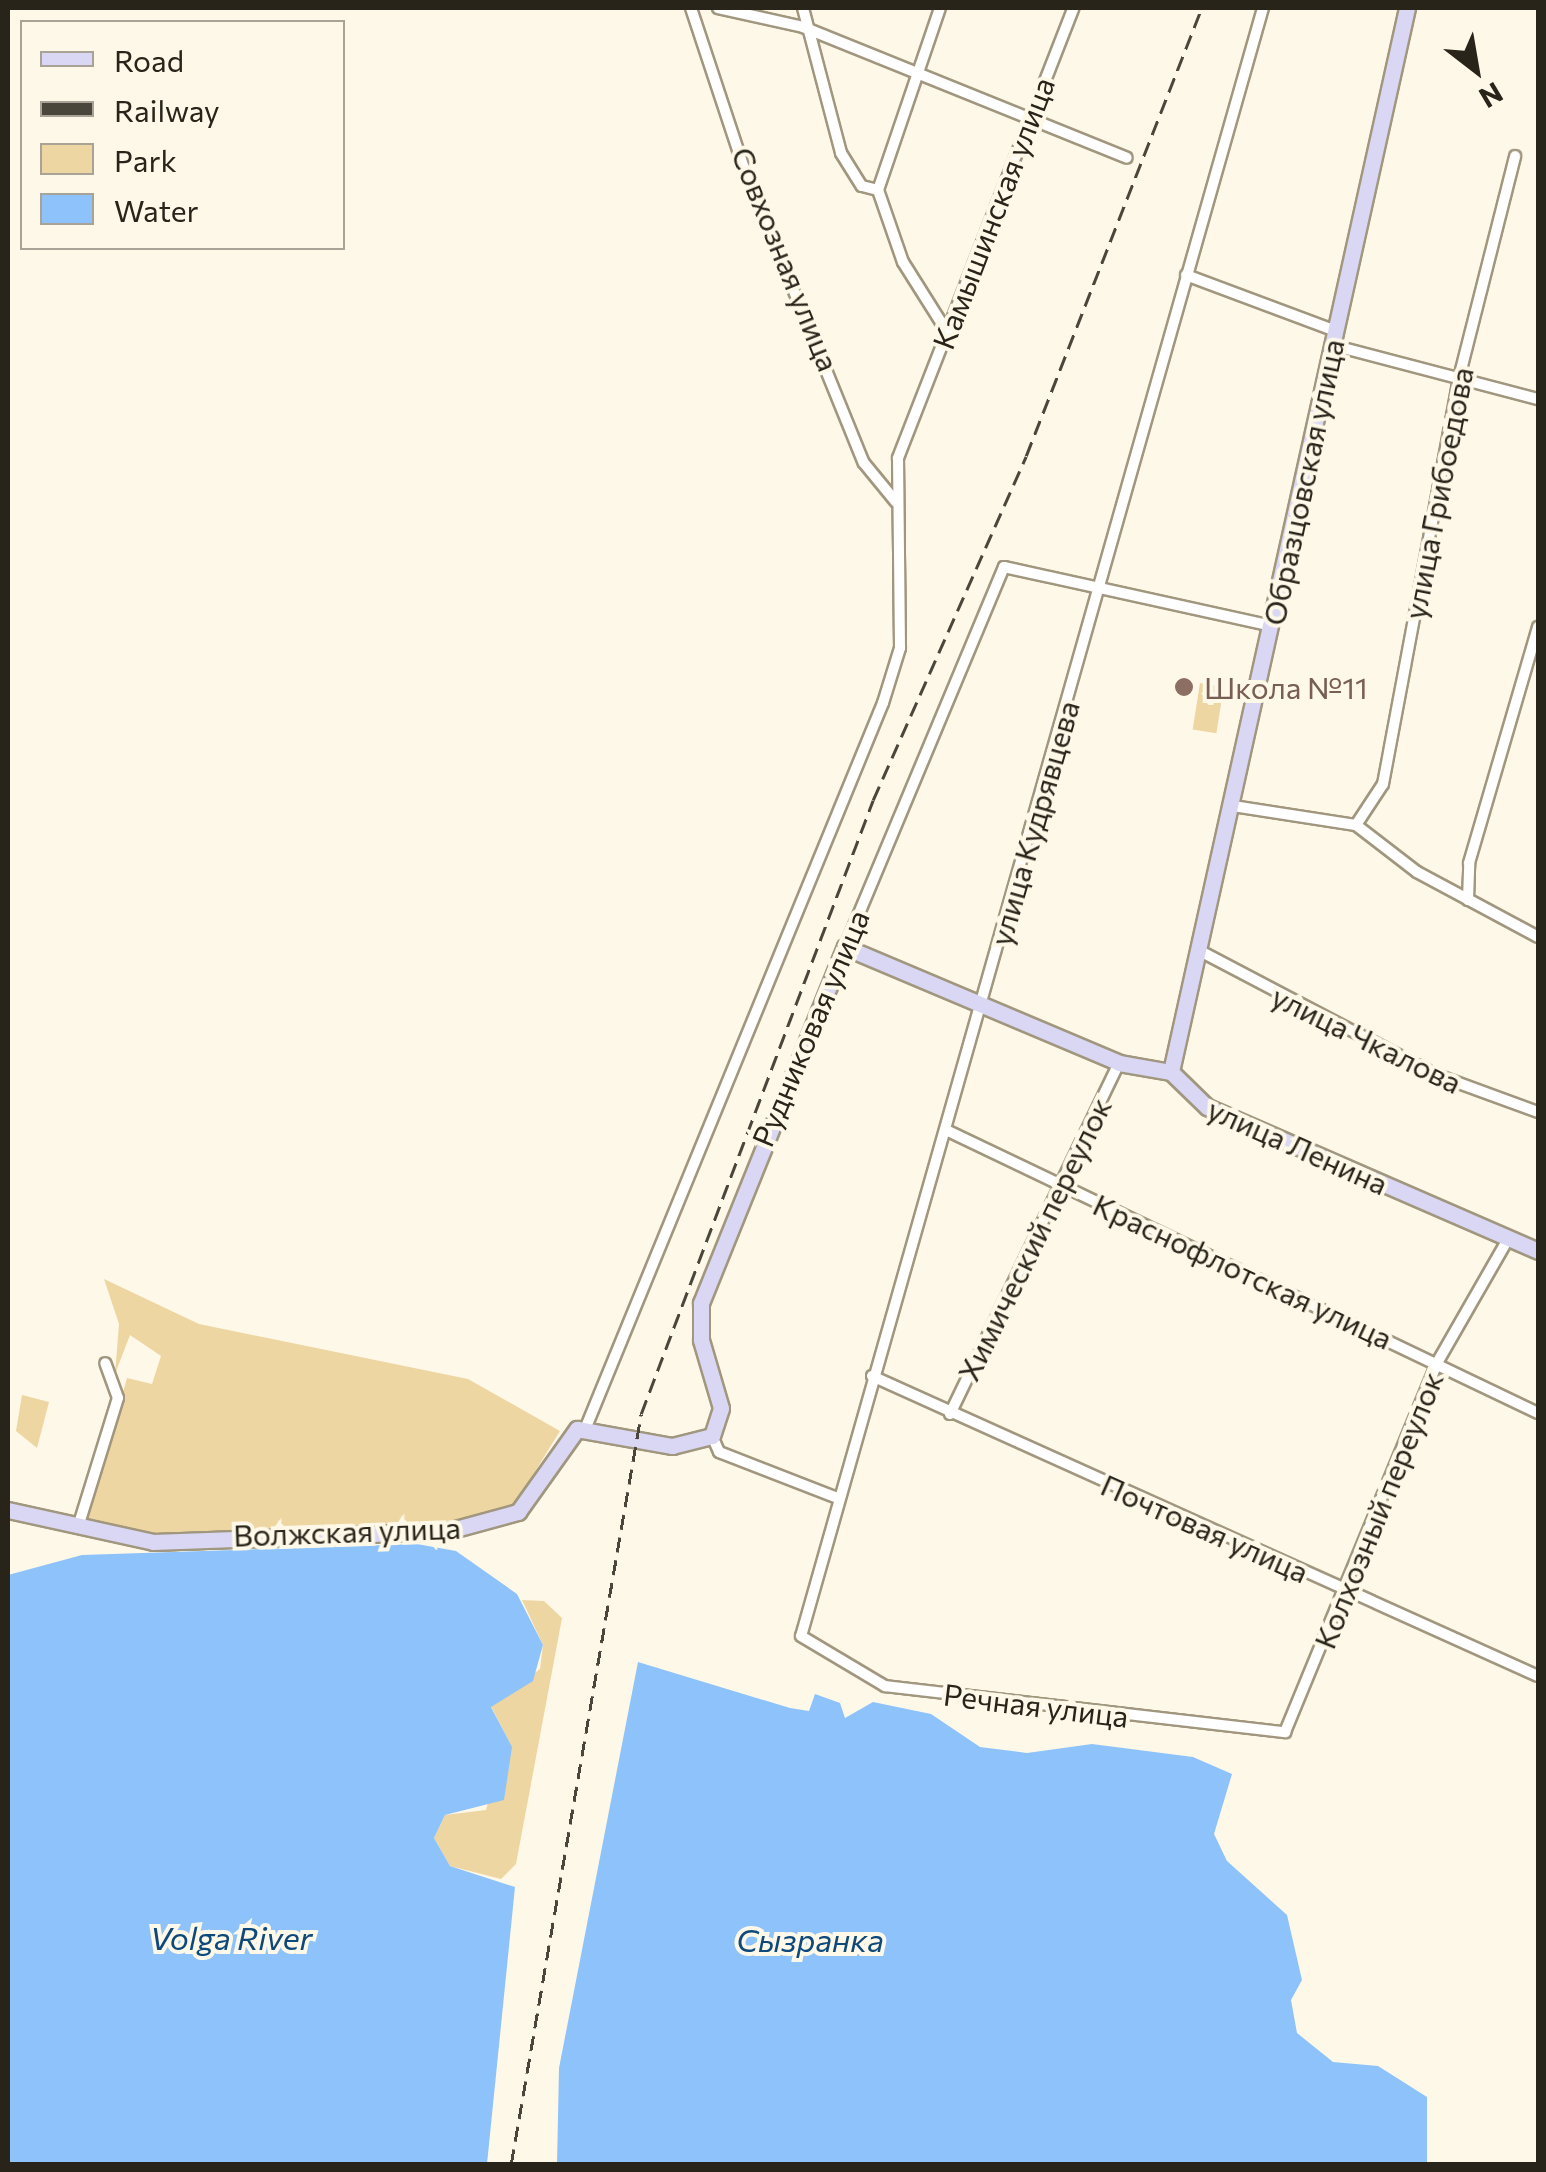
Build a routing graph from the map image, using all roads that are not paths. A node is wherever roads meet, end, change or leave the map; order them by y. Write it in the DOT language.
graph roads {
  1 [pos="691,8"];
  2 [pos="718,8"];
  3 [pos="802,8"];
  4 [pos="940,8"];
  5 [pos="1073,8"];
  6 [pos="1263,8"];
  7 [pos="1407,8"];
  8 [pos="803,27"];
  9 [pos="916,78"];
  10 [pos="1029,120"];
  11 [pos="1515,156"];
  12 [pos="1127,158"];
  13 [pos="878,190"];
  14 [pos="1186,275"];
  15 [pos="944,328"];
  16 [pos="1334,338"];
  17 [pos="1460,378"];
  18 [pos="1538,399"];
  19 [pos="896,502"];
  20 [pos="1103,590"];
  21 [pos="1272,626"];
  22 [pos="1538,627"];
  23 [pos="1232,806"];
  24 [pos="1356,825"];
  25 [pos="1468,900"];
  26 [pos="1538,914"];
  27 [pos="1524,922"];
  28 [pos="1538,937"];
  29 [pos="845,947"];
  30 [pos="1202,952"];
  31 [pos="981,1003"];
  32 [pos="1119,1063"];
  33 [pos="1171,1072"];
  34 [pos="1538,1112"];
  35 [pos="946,1130"];
  36 [pos="1060,1184"];
  37 [pos="1508,1239"];
  38 [pos="1538,1252"];
  39 [pos="105,1363"];
  40 [pos="1437,1363"];
  41 [pos="872,1376"];
  42 [pos="1538,1413"];
  43 [pos="950,1414"];
  44 [pos="586,1427"];
  45 [pos="712,1436"];
  46 [pos="835,1497"];
  47 [pos="8,1510"];
  48 [pos="78,1527"];
  49 [pos="1347,1591"];
  50 [pos="801,1636"];
  51 [pos="1538,1676"];
  52 [pos="1285,1732"];
  1 -- 19 [label="street, Совхозная улица"];
  2 -- 8 [label="street"];
  3 -- 8 [label="street"];
  4 -- 9 [label="street"];
  5 -- 10 [label="street, Камышинская улица"];
  6 -- 14 [label="street, улица Кудрявцева"];
  7 -- 16 [label="street, Образцовская улица"];
  8 -- 9 [label="street"];
  8 -- 13 [label="street"];
  9 -- 10 [label="street"];
  9 -- 13 [label="street"];
  10 -- 12 [label="street"];
  10 -- 15 [label="street, Камышинская улица"];
  11 -- 17 [label="street, улица Грибоедова"];
  13 -- 15 [label="street"];
  14 -- 16 [label="street"];
  14 -- 20 [label="street, улица Кудрявцева"];
  15 -- 19 [label="street, Камышинская улица"];
  16 -- 17 [label="street"];
  16 -- 21 [label="street, Образцовская улица"];
  17 -- 18 [label="street"];
  17 -- 24 [label="street, улица Грибоедова"];
  19 -- 44 [label="street, Камышинская улица"];
  20 -- 21 [label="street"];
  20 -- 29 [label="street, Рудниковая улица"];
  20 -- 31 [label="street, улица Кудрявцева"];
  21 -- 23 [label="street, Образцовская улица"];
  22 -- 25 [label="street"];
  23 -- 24 [label="street"];
  23 -- 30 [label="street, Образцовская улица"];
  24 -- 25 [label="street"];
  25 -- 27 [label="street"];
  26 -- 27 [label="street"];
  27 -- 28 [label="street"];
  29 -- 31 [label="street"];
  29 -- 45 [label="street, Рудниковая улица"];
  30 -- 33 [label="street, Образцовская улица"];
  30 -- 34 [label="street, улица Чкалова"];
  31 -- 32 [label="street"];
  31 -- 35 [label="street, улица Кудрявцева"];
  32 -- 33 [label="street"];
  32 -- 36 [label="street, Химический переулок"];
  33 -- 37 [label="street, улица Ленина"];
  35 -- 36 [label="street, Краснофлотская улица"];
  35 -- 41 [label="street, улица Кудрявцева"];
  36 -- 40 [label="street, Краснофлотская улица"];
  36 -- 43 [label="street, Химический переулок"];
  37 -- 38 [label="street, улица Ленина"];
  37 -- 40 [label="street, Колхозный переулок"];
  39 -- 48 [label="street"];
  40 -- 42 [label="street, Краснофлотская улица"];
  40 -- 49 [label="street, Колхозный переулок"];
  41 -- 43 [label="street, Почтовая улица"];
  41 -- 46 [label="street, улица Кудрявцева"];
  43 -- 49 [label="street, Почтовая улица"];
  44 -- 45 [label="street"];
  44 -- 48 [label="street, Волжская улица"];
  45 -- 46 [label="street"];
  46 -- 50 [label="street, улица Кудрявцева"];
  47 -- 48 [label="street, Волжская улица"];
  49 -- 51 [label="street, Почтовая улица"];
  49 -- 52 [label="street, Колхозный переулок"];
  50 -- 52 [label="street, Речная улица"];
}
